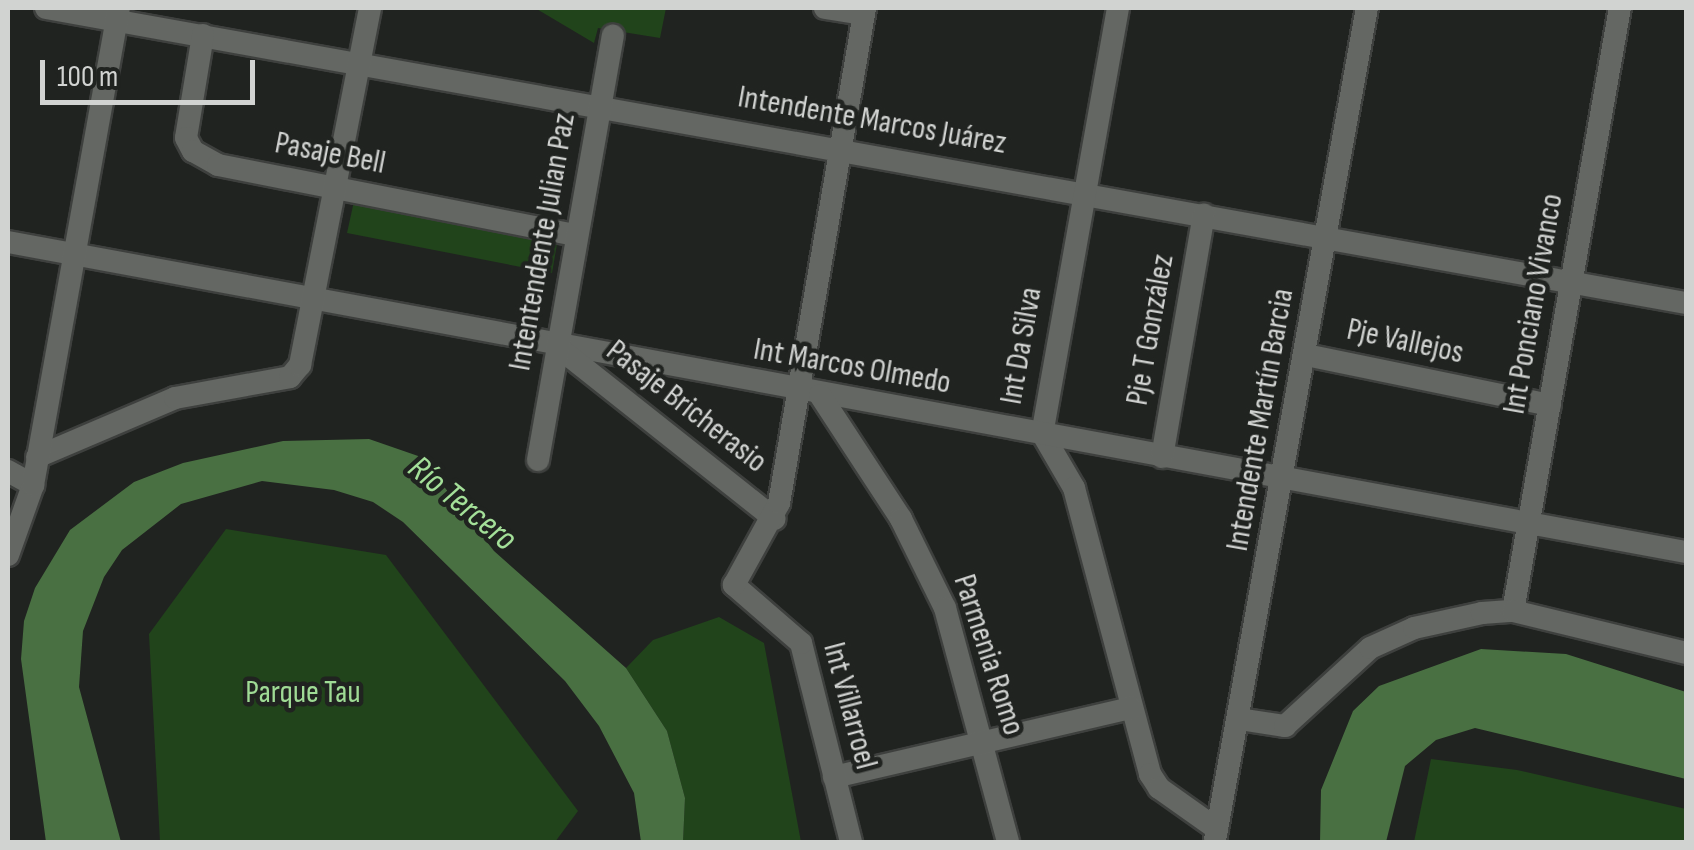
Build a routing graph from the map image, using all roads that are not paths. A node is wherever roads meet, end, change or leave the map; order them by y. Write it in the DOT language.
graph roads {
  1 [pos="46,8"];
  2 [pos="370,8"];
  3 [pos="825,8"];
  4 [pos="1118,8"];
  5 [pos="1367,8"];
  6 [pos="1620,8"];
  7 [pos="864,11"];
  8 [pos="118,13"];
  9 [pos="203,35"];
  10 [pos="614,36"];
  11 [pos="360,62"];
  12 [pos="600,104"];
  13 [pos="840,149"];
  14 [pos="337,188"];
  15 [pos="1083,193"];
  16 [pos="1204,214"];
  17 [pos="576,235"];
  18 [pos="1328,236"];
  19 [pos="8,242"];
  20 [pos="70,252"];
  21 [pos="1569,281"];
  22 [pos="317,300"];
  23 [pos="1686,302"];
  24 [pos="556,346"];
  25 [pos="1306,355"];
  26 [pos="810,393"];
  27 [pos="1550,406"];
  28 [pos="1042,433"];
  29 [pos="37,457"];
  30 [pos="1162,458"];
  31 [pos="538,460"];
  32 [pos="8,471"];
  33 [pos="1284,481"];
  34 [pos="33,485"];
  35 [pos="774,519"];
  36 [pos="1529,524"];
  37 [pos="1686,552"];
  38 [pos="8,555"];
  39 [pos="1513,612"];
  40 [pos="1686,653"];
  41 [pos="1131,708"];
  42 [pos="1239,719"];
  43 [pos="984,744"];
  44 [pos="834,776"];
  45 [pos="1216,836"];
  46 [pos="851,842"];
  47 [pos="1008,842"];
  1 -- 8 [label="street, Intendente Marcos Juárez"];
  2 -- 11 [label="street"];
  3 -- 7 [label="street"];
  4 -- 15 [label="street, Int Da Silva"];
  5 -- 18 [label="street, Intendente Martín Barcia"];
  6 -- 21 [label="street, Int Ponciano Vivanco"];
  7 -- 13 [label="street, Int Villarroel"];
  8 -- 9 [label="street, Intendente Marcos Juárez"];
  8 -- 20 [label="street"];
  9 -- 11 [label="street, Intendente Marcos Juárez"];
  9 -- 14 [label="street, Pasaje Bell"];
  10 -- 12 [label="street, Intentendente Julian Paz"];
  11 -- 12 [label="street, Intendente Marcos Juárez"];
  11 -- 14 [label="street"];
  12 -- 13 [label="street, Intendente Marcos Juárez"];
  12 -- 17 [label="street, Intentendente Julian Paz"];
  13 -- 15 [label="street, Intendente Marcos Juárez"];
  13 -- 26 [label="street, Int Villarroel"];
  14 -- 17 [label="street, Pasaje Bell"];
  14 -- 22 [label="street"];
  15 -- 16 [label="street, Intendente Marcos Juárez"];
  15 -- 28 [label="street, Int Da Silva"];
  16 -- 18 [label="street, Intendente Marcos Juárez"];
  16 -- 30 [label="street, Pje T González"];
  17 -- 24 [label="street, Intentendente Julian Paz"];
  18 -- 21 [label="street, Intendente Marcos Juárez"];
  18 -- 25 [label="street, Intendente Martín Barcia"];
  19 -- 20 [label="street, Int Marcos Olmedo"];
  20 -- 22 [label="street, Int Marcos Olmedo"];
  20 -- 29 [label="street"];
  21 -- 23 [label="street, Intendente Marcos Juárez"];
  21 -- 27 [label="street, Int Ponciano Vivanco"];
  22 -- 24 [label="street, Int Marcos Olmedo"];
  22 -- 29 [label="street"];
  24 -- 26 [label="street, Int Marcos Olmedo"];
  24 -- 31 [label="street, Intentendente Julian Paz"];
  24 -- 35 [label="street, Pasaje Bricherasio"];
  25 -- 27 [label="street, Pje Vallejos"];
  25 -- 33 [label="street, Intendente Martín Barcia"];
  26 -- 28 [label="street, Int Marcos Olmedo"];
  26 -- 35 [label="street, Int Villarroel"];
  26 -- 43 [label="street, Parmenia Romo"];
  27 -- 36 [label="street, Int Ponciano Vivanco"];
  28 -- 30 [label="street, Int Marcos Olmedo"];
  28 -- 41 [label="street, Int Da Silva"];
  29 -- 34 [label="street"];
  30 -- 33 [label="street, Int Marcos Olmedo"];
  32 -- 34 [label="street"];
  33 -- 36 [label="street, Int Marcos Olmedo"];
  33 -- 42 [label="street, Intendente Martín Barcia"];
  34 -- 38 [label="street"];
  35 -- 44 [label="street, Int Villarroel"];
  36 -- 37 [label="street, Int Marcos Olmedo"];
  36 -- 39 [label="street, Int Ponciano Vivanco"];
  39 -- 40 [label="street"];
  39 -- 42 [label="street"];
  41 -- 43 [label="street"];
  41 -- 45 [label="street, Int Da Silva"];
  42 -- 45 [label="street, Intendente Martín Barcia"];
  43 -- 44 [label="street"];
  43 -- 47 [label="street, Parmenia Romo"];
  44 -- 46 [label="street, Int Villarroel"];
}
